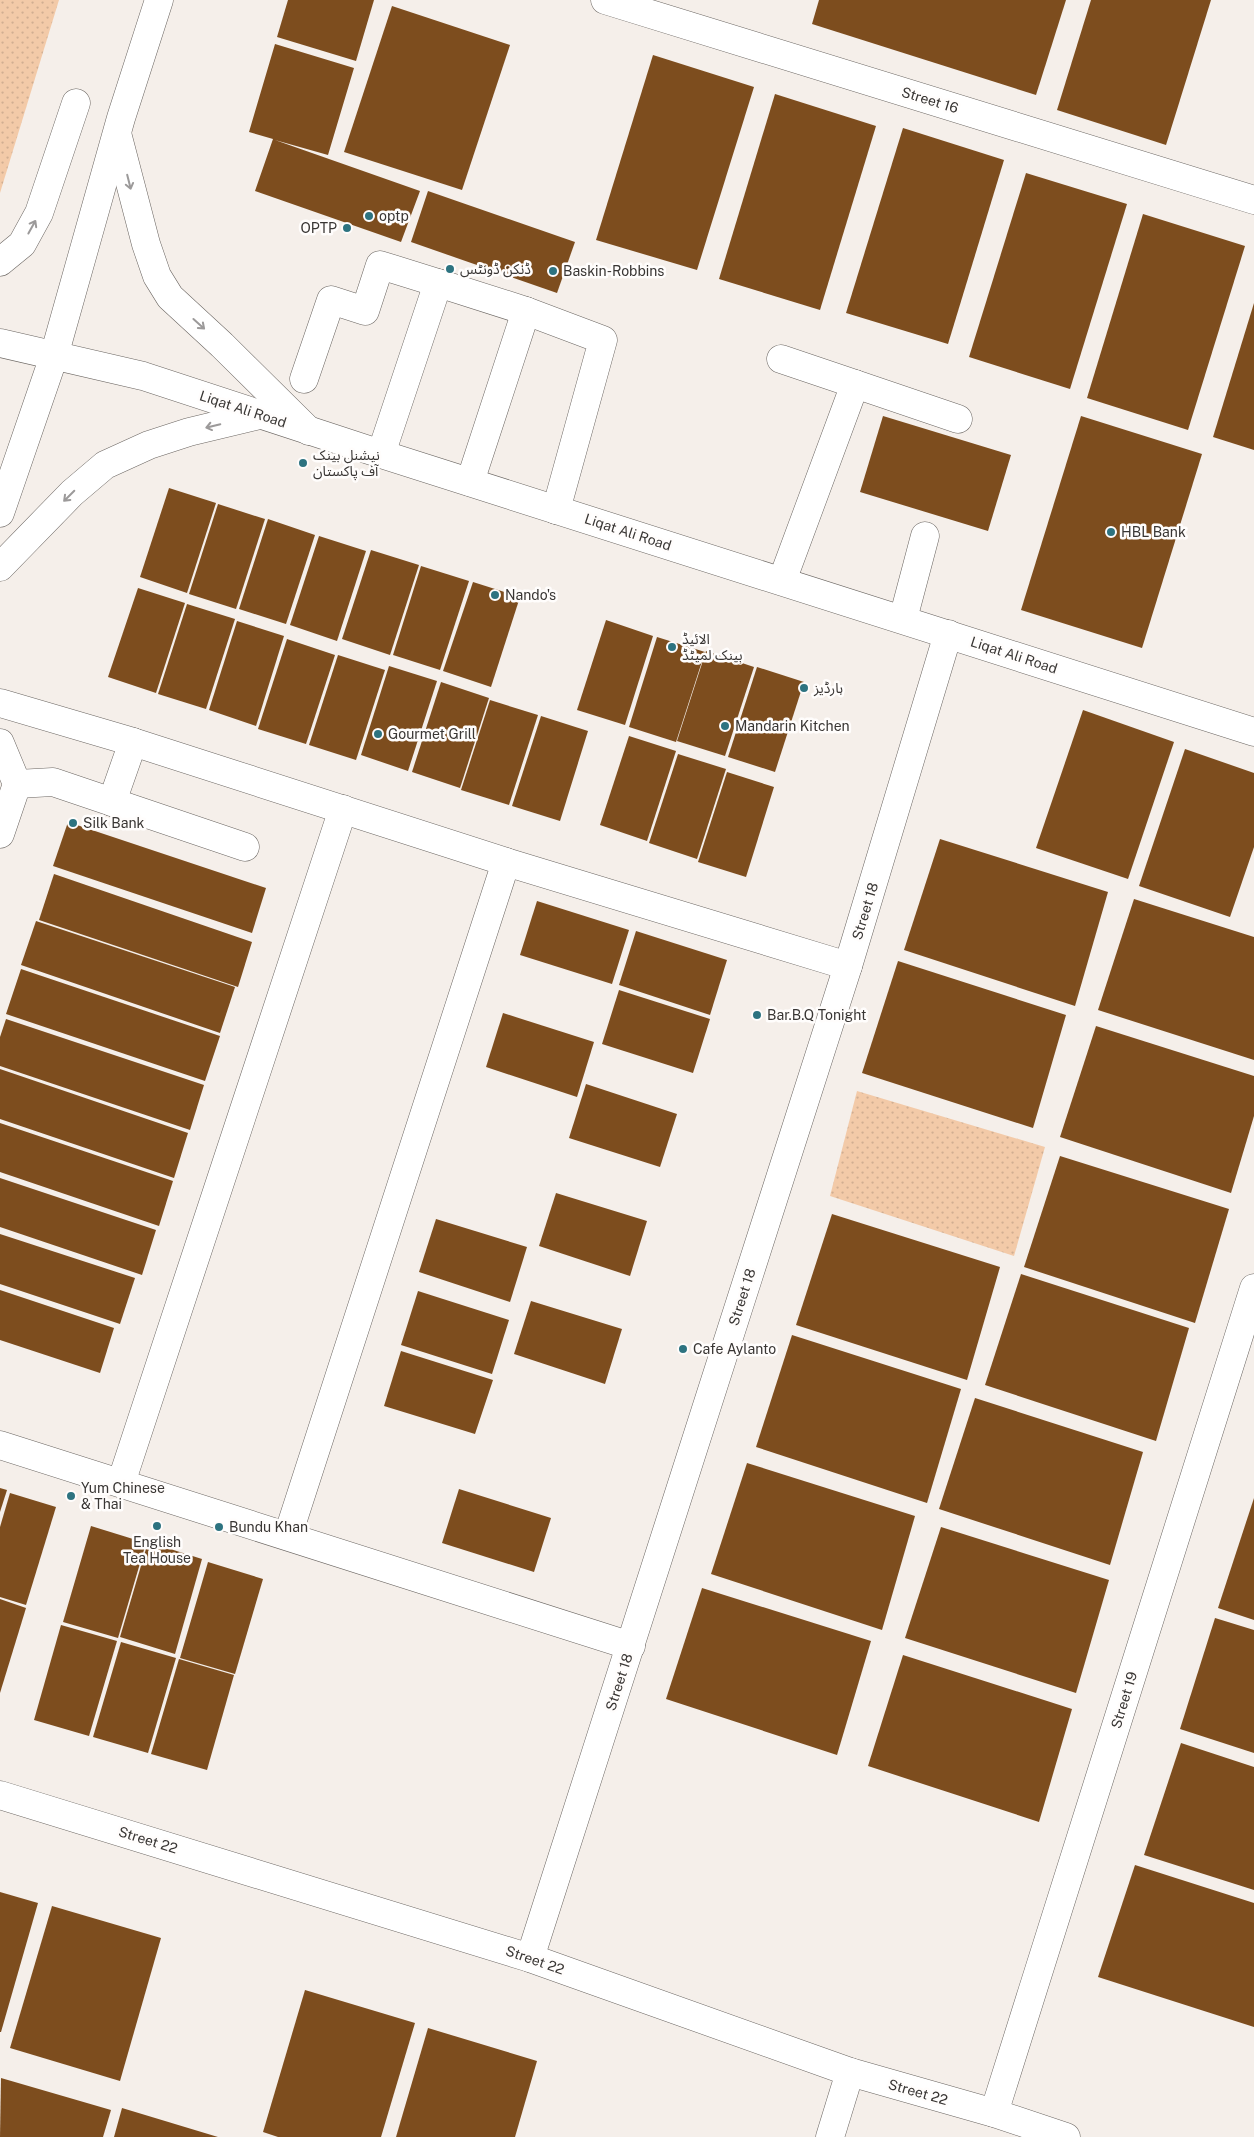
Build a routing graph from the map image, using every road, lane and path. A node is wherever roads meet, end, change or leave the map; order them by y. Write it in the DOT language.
graph roads {
  1 [pos="159,0"];
  2 [pos="605,0"];
  3 [pos="76,104"];
  4 [pos="117,135"];
  5 [pos="1254,200"];
  6 [pos="0,262"];
  7 [pos="438,283"];
  8 [pos="526,311"];
  9 [pos="0,343"];
  10 [pos="54,356"];
  11 [pos="781,359"];
  12 [pos="304,379"];
  13 [pos="855,384"];
  14 [pos="260,415"];
  15 [pos="958,418"];
  16 [pos="309,431"];
  17 [pos="380,454"];
  18 [pos="470,482"];
  19 [pos="556,510"];
  20 [pos="0,513"];
  21 [pos="925,536"];
  22 [pos="0,566"];
  23 [pos="782,581"];
  24 [pos="903,619"];
  25 [pos="948,634"];
  26 [pos="0,703"];
  27 [pos="1254,732"];
  28 [pos="133,742"];
  29 [pos="0,743"];
  30 [pos="17,784"];
  31 [pos="112,802"];
  32 [pos="342,809"];
  33 [pos="0,834"];
  34 [pos="245,847"];
  35 [pos="506,862"];
  36 [pos="848,966"];
  37 [pos="1254,1288"];
  38 [pos="0,1445"];
  39 [pos="121,1483"];
  40 [pos="288,1535"];
  41 [pos="631,1646"];
  42 [pos="0,1795"];
  43 [pos="530,1958"];
  44 [pos="850,2072"];
  45 [pos="994,2113"];
  46 [pos="830,2137"];
  47 [pos="1066,2137"];
  1 -- 4 [label="street"];
  2 -- 5 [label="street, Street 16"];
  6 -- 3 [label="street, one-way"];
  4 -- 10 [label="street"];
  4 -- 16 [label="street, one-way"];
  7 -- 8 [label="street"];
  7 -- 12 [label="street"];
  7 -- 17 [label="street"];
  8 -- 18 [label="street"];
  8 -- 19 [label="street"];
  9 -- 10 [label="street, Liqat Ali Road"];
  10 -- 14 [label="street, Liqat Ali Road"];
  10 -- 20 [label="street"];
  11 -- 13 [label="street"];
  13 -- 15 [label="street"];
  13 -- 23 [label="street"];
  14 -- 16 [label="street, Liqat Ali Road"];
  14 -- 22 [label="street, one-way"];
  16 -- 17 [label="street, Liqat Ali Road"];
  17 -- 18 [label="street, Liqat Ali Road"];
  18 -- 19 [label="street, Liqat Ali Road"];
  19 -- 23 [label="street, Liqat Ali Road"];
  21 -- 24 [label="street"];
  23 -- 24 [label="street, Liqat Ali Road"];
  24 -- 25 [label="street, Liqat Ali Road"];
  25 -- 27 [label="street, Liqat Ali Road"];
  25 -- 36 [label="street, Street 18"];
  26 -- 28 [label="street"];
  28 -- 31 [label="street"];
  28 -- 32 [label="street"];
  29 -- 30 [label="street"];
  30 -- 31 [label="street"];
  30 -- 33 [label="street"];
  31 -- 34 [label="street"];
  32 -- 35 [label="street"];
  32 -- 39 [label="street"];
  35 -- 36 [label="street"];
  35 -- 40 [label="street"];
  36 -- 41 [label="street, Street 18"];
  37 -- 45 [label="street, Street 19"];
  38 -- 39 [label="street"];
  39 -- 40 [label="street"];
  40 -- 41 [label="street"];
  41 -- 43 [label="street, Street 18"];
  42 -- 43 [label="street, Street 22"];
  43 -- 44 [label="street, Street 22"];
  44 -- 45 [label="street, Street 22"];
  44 -- 46 [label="street"];
  45 -- 47 [label="street, Street 22"];
}
